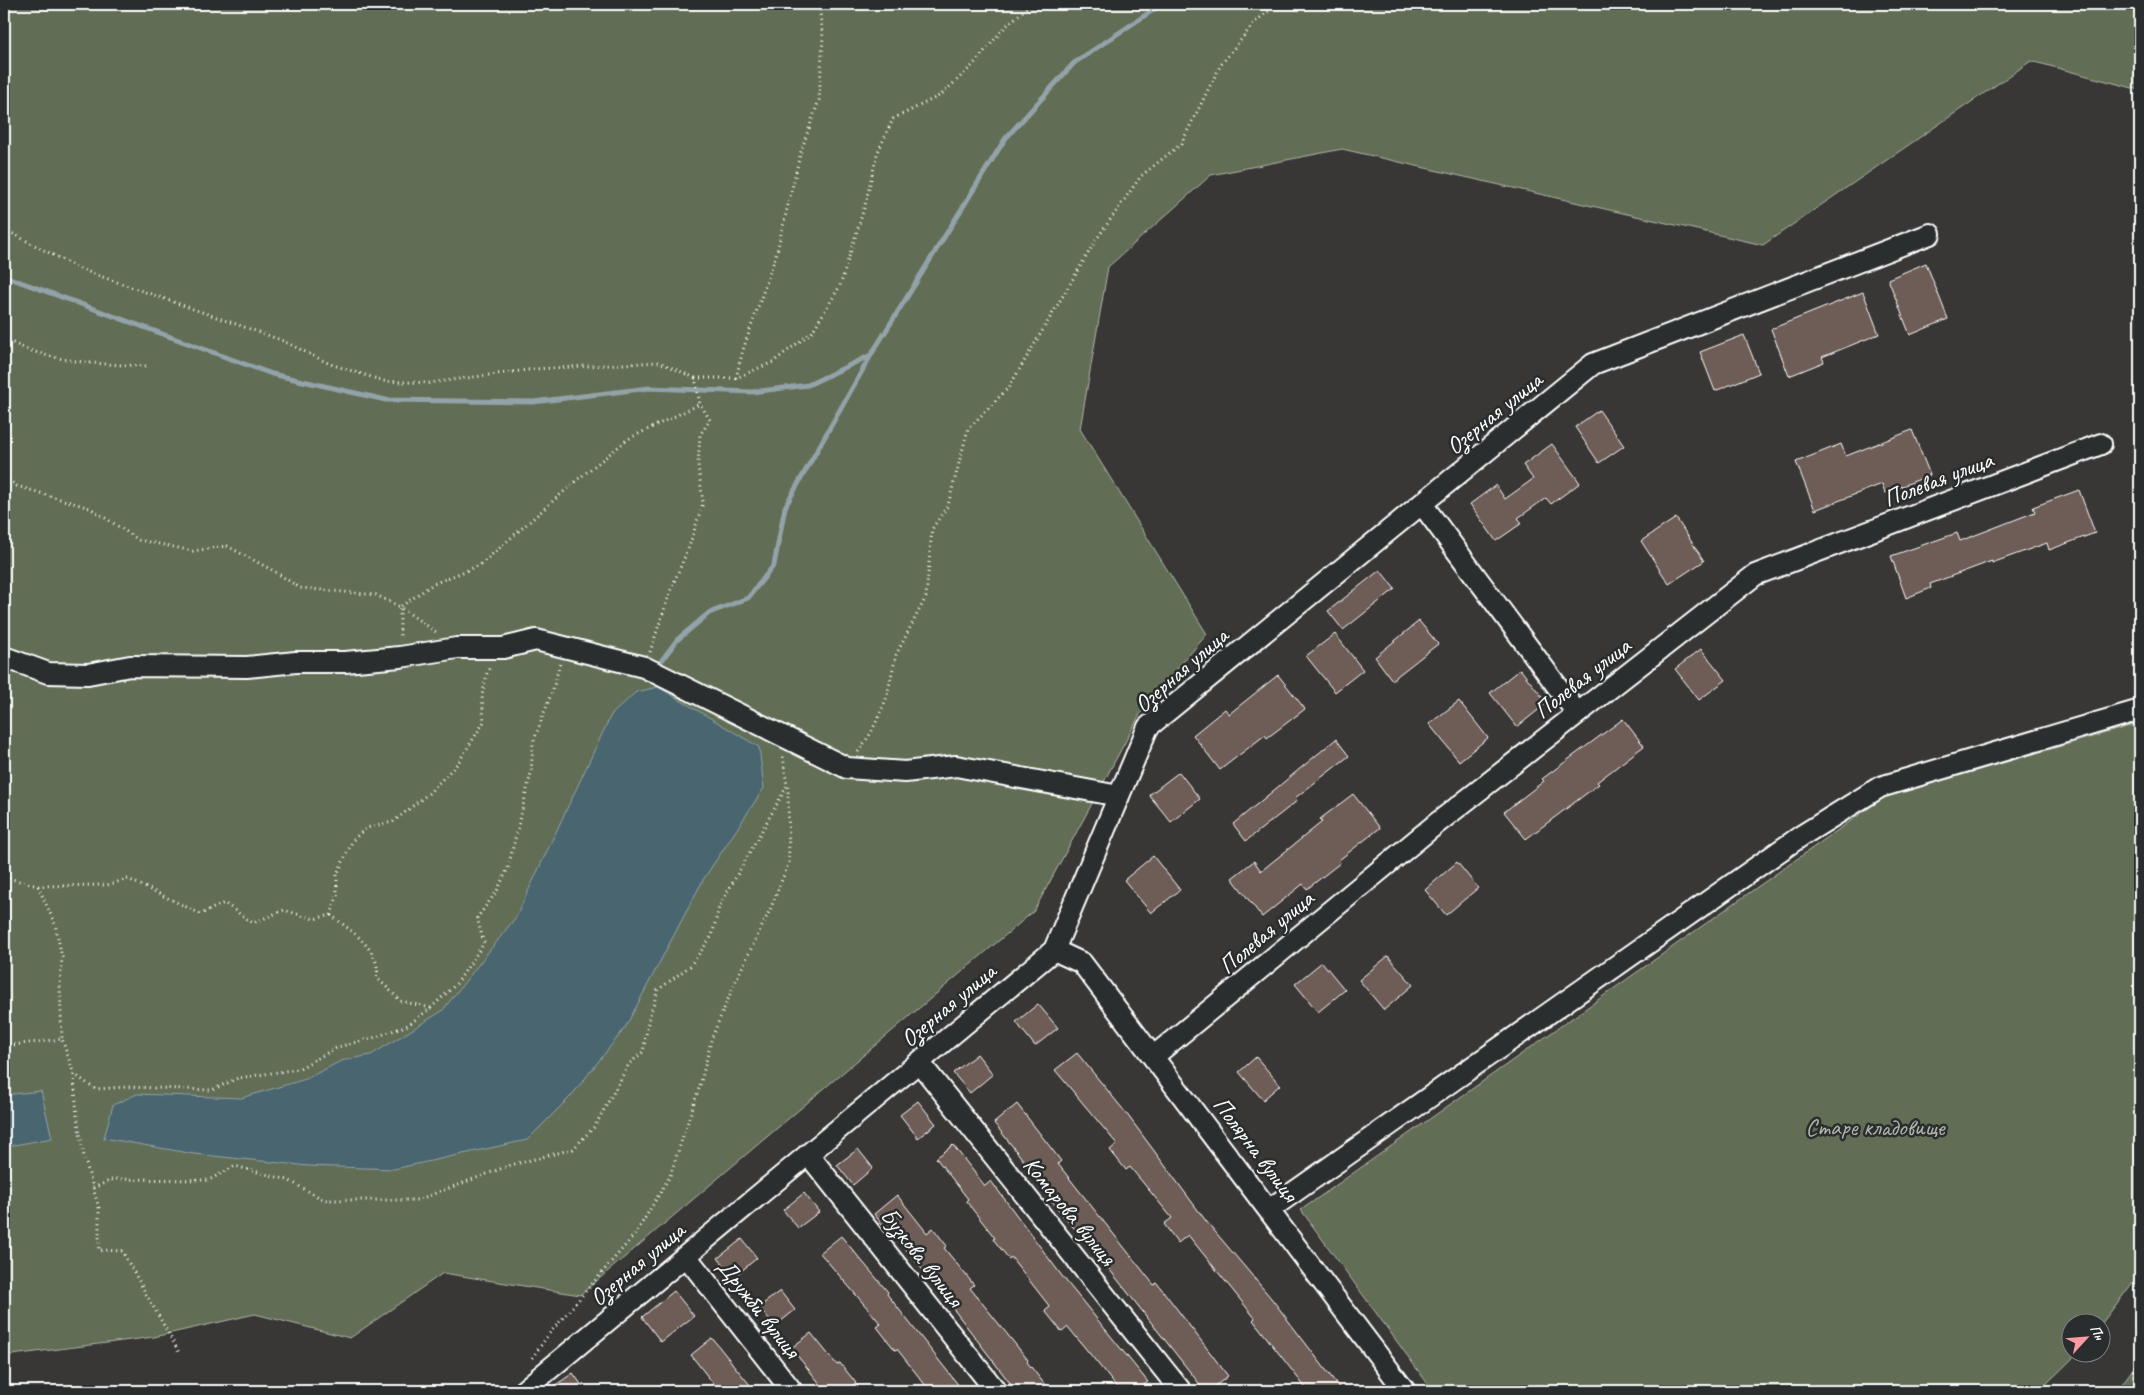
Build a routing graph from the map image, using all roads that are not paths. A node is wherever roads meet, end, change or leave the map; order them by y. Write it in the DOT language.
graph roads {
  1 [pos="1930,234"];
  2 [pos="2101,444"];
  3 [pos="1422,504"];
  4 [pos="4,657"];
  5 [pos="2140,710"];
  6 [pos="1578,713"];
  7 [pos="1119,796"];
  8 [pos="1054,950"];
  9 [pos="1154,1056"];
  10 [pos="919,1062"];
  11 [pos="808,1154"];
  12 [pos="1270,1209"];
  13 [pos="686,1256"];
  14 [pos="525,1391"];
  15 [pos="792,1391"];
  16 [pos="996,1391"];
  17 [pos="1181,1391"];
  18 [pos="1405,1391"];
  1 -- 3 [label="street, Озерная улица"];
  2 -- 6 [label="street, Полевая улица"];
  3 -- 6 [label="street"];
  3 -- 7 [label="street, Озерная улица"];
  4 -- 7 [label="street"];
  5 -- 12 [label="street"];
  6 -- 9 [label="street, Полевая улица"];
  7 -- 8 [label="street, Озерная улица"];
  8 -- 9 [label="street, Полярна вулиця"];
  8 -- 10 [label="street, Озерная улица"];
  9 -- 12 [label="street, Полярна вулиця"];
  10 -- 11 [label="street, Озерная улица"];
  10 -- 17 [label="street, Комарова вулиця"];
  11 -- 13 [label="street, Озерная улица"];
  11 -- 16 [label="street, Бузкова вулиця"];
  12 -- 18 [label="street, Полярна вулиця"];
  13 -- 14 [label="street, Озерная улица"];
  13 -- 15 [label="street, Дружби вулиця"];
}
